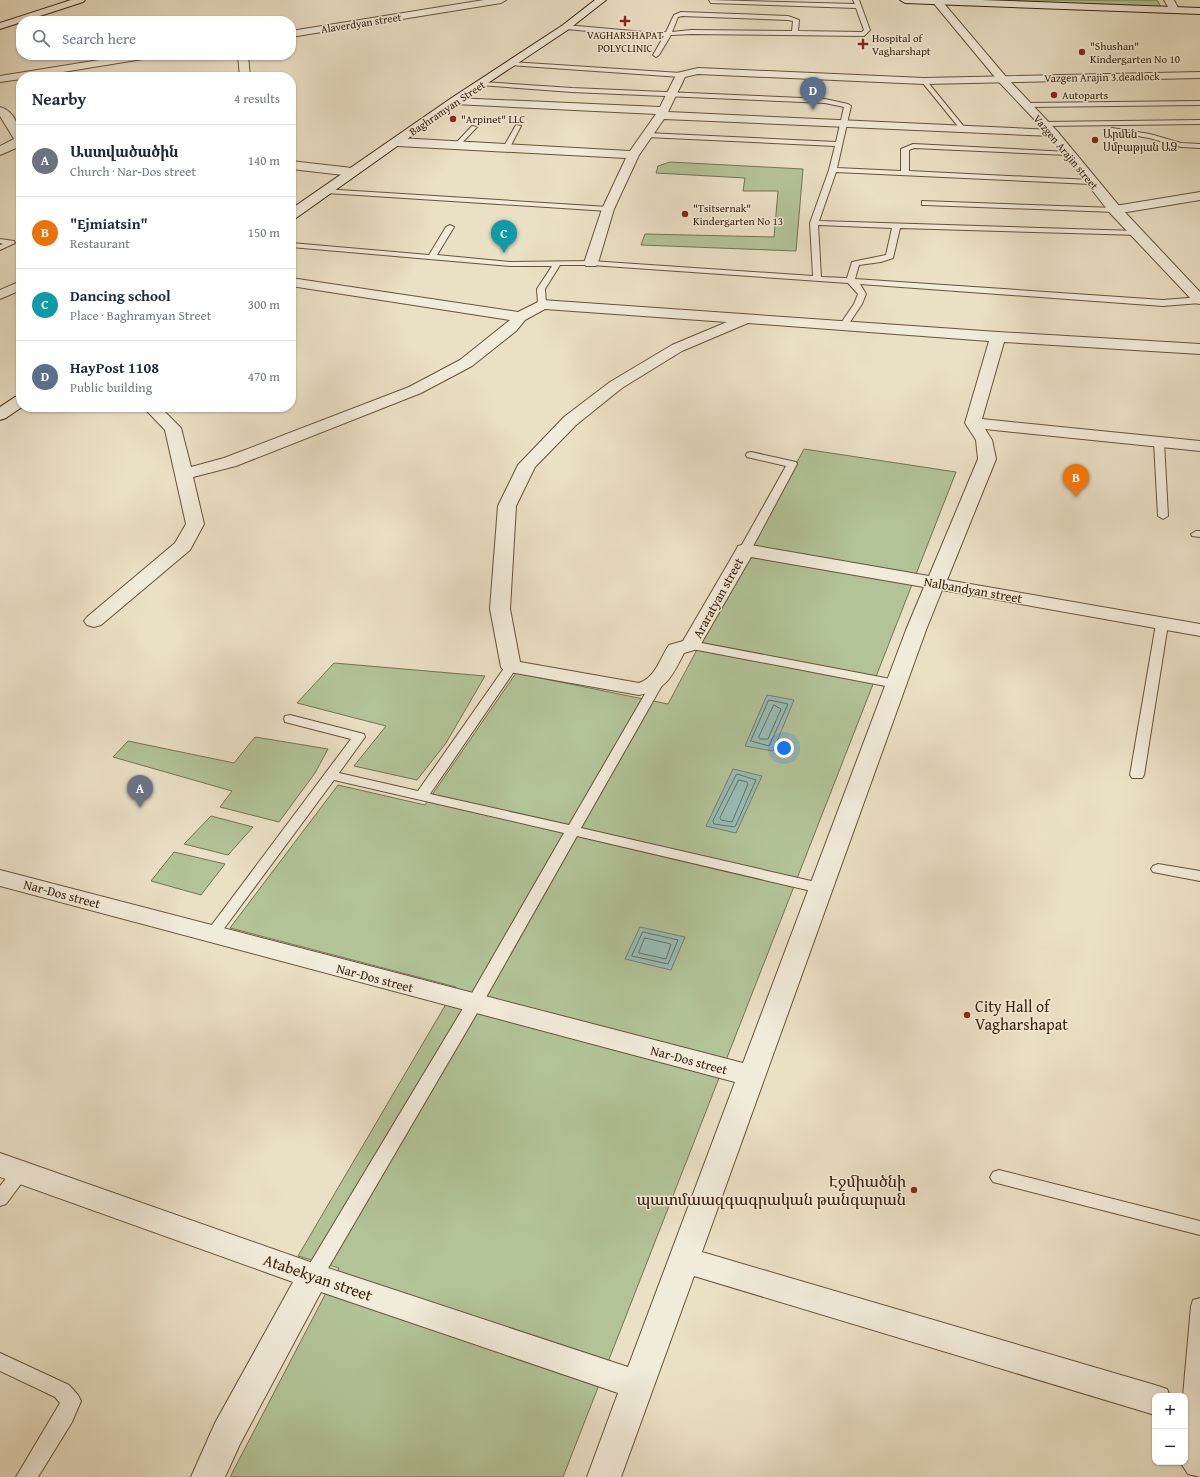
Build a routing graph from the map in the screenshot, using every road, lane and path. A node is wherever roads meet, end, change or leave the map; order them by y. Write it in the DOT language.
graph roads {
  1 [pos="56,0"];
  2 [pos="80,0"];
  3 [pos="501,0"];
  4 [pos="601,0"];
  5 [pos="712,0"];
  6 [pos="856,0"];
  7 [pos="905,0"];
  8 [pos="1169,0"];
  9 [pos="937,1"];
  10 [pos="858,6"];
  11 [pos="1174,10"];
  12 [pos="1200,11"];
  13 [pos="704,15"];
  14 [pos="32,16"];
  15 [pos="0,19"];
  16 [pos="16,21"];
  17 [pos="11,23"];
  18 [pos="0,26"];
  19 [pos="566,27"];
  20 [pos="296,33"];
  21 [pos="795,34"];
  22 [pos="668,35"];
  23 [pos="656,55"];
  24 [pos="118,60"];
  25 [pos="243,60"];
  26 [pos="511,64"];
  27 [pos="43,72"];
  28 [pos="245,72"];
  29 [pos="681,74"];
  30 [pos="1200,75"];
  31 [pos="16,76"];
  32 [pos="0,79"];
  33 [pos="1003,80"];
  34 [pos="924,81"];
  35 [pos="482,84"];
  36 [pos="673,94"];
  37 [pos="454,101"];
  38 [pos="1200,103"];
  39 [pos="1026,105"];
  40 [pos="0,110"];
  41 [pos="662,113"];
  42 [pos="1200,122"];
  43 [pos="845,123"];
  44 [pos="1044,124"];
  45 [pos="1075,124"];
  46 [pos="518,126"];
  47 [pos="474,127"];
  48 [pos="963,129"];
  49 [pos="16,133"];
  50 [pos="1053,133"];
  51 [pos="647,135"];
  52 [pos="398,142"];
  53 [pos="16,143"];
  54 [pos="840,144"];
  55 [pos="457,146"];
  56 [pos="1200,146"];
  57 [pos="506,148"];
  58 [pos="0,151"];
  59 [pos="1068,153"];
  60 [pos="633,155"];
  61 [pos="296,166"];
  62 [pos="833,170"];
  63 [pos="352,172"];
  64 [pos="905,173"];
  65 [pos="1091,182"];
  66 [pos="326,191"];
  67 [pos="1200,196"];
  68 [pos="925,203"];
  69 [pos="608,209"];
  70 [pos="1115,210"];
  71 [pos="296,212"];
  72 [pos="814,223"];
  73 [pos="896,226"];
  74 [pos="450,227"];
  75 [pos="1137,233"];
  76 [pos="0,240"];
  77 [pos="296,245"];
  78 [pos="0,248"];
  79 [pos="432,257"];
  80 [pos="558,263"];
  81 [pos="591,263"];
  82 [pos="817,278"];
  83 [pos="850,281"];
  84 [pos="296,283"];
  85 [pos="16,288"];
  86 [pos="0,295"];
  87 [pos="1200,300"];
  88 [pos="542,304"];
  89 [pos="520,317"];
  90 [pos="746,319"];
  91 [pos="843,326"];
  92 [pos="998,337"];
  93 [pos="1200,349"];
  94 [pos="16,404"];
  95 [pos="157,412"];
  96 [pos="0,415"];
  97 [pos="973,423"];
  98 [pos="1159,442"];
  99 [pos="1200,446"];
  100 [pos="752,455"];
  101 [pos="185,474"];
  102 [pos="1162,516"];
  103 [pos="745,550"];
  104 [pos="934,584"];
  105 [pos="94,621"];
  106 [pos="1162,624"];
  107 [pos="1200,630"];
  108 [pos="691,645"];
  109 [pos="511,667"];
  110 [pos="659,680"];
  111 [pos="896,684"];
  112 [pos="290,719"];
  113 [pos="331,774"];
  114 [pos="1137,775"];
  115 [pos="422,795"];
  116 [pos="574,830"];
  117 [pos="1158,869"];
  118 [pos="1200,876"];
  119 [pos="0,878"];
  120 [pos="820,888"];
  121 [pos="212,934"];
  122 [pos="474,1004"];
  123 [pos="751,1076"];
  124 [pos="10,1169"];
  125 [pos="999,1177"];
  126 [pos="0,1199"];
  127 [pos="1200,1228"];
  128 [pos="683,1260"];
  129 [pos="313,1276"];
  130 [pos="1200,1306"];
  131 [pos="0,1362"];
  132 [pos="638,1385"];
  133 [pos="1152,1399"];
  134 [pos="1191,1449"];
  135 [pos="26,1477"];
  136 [pos="208,1477"];
  137 [pos="604,1477"];
  1 -- 15 [label="street"];
  2 -- 14 [label="street"];
  3 -- 20 [label="street, Alaverdyan street"];
  4 -- 19 [label="street, Baghramyan Street"];
  5 -- 10 [label="lane"];
  5 -- 13 [label="lane"];
  6 -- 10 [label="lane"];
  7 -- 9 [label="street"];
  8 -- 11 [label="street"];
  9 -- 11 [label="street"];
  9 -- 33 [label="street, Vazgen Arajin street"];
  10 -- 21 [label="lane"];
  11 -- 12 [label="street"];
  13 -- 21 [label="lane"];
  13 -- 22 [label="lane"];
  15 -- 17 [label="street"];
  16 -- 17 [label="street"];
  17 -- 18 [label="street"];
  19 -- 22 [label="lane"];
  19 -- 26 [label="street, Baghramyan Street"];
  21 -- 22 [label="lane"];
  22 -- 23 [label="lane"];
  24 -- 27 [label="street"];
  25 -- 28 [label="street"];
  26 -- 29 [label="lane"];
  26 -- 35 [label="street, Baghramyan Street"];
  29 -- 34 [label="street, Vazgen Arajin 3 deadlock"];
  29 -- 36 [label="street"];
  30 -- 33 [label="street, Vazgen Arajin 3 deadlock"];
  31 -- 32 [label="street"];
  33 -- 34 [label="street, Vazgen Arajin 3 deadlock"];
  33 -- 39 [label="street, Vazgen Arajin street"];
  34 -- 48 [label="lane"];
  35 -- 36 [label="lane"];
  35 -- 37 [label="street, Baghramyan Street"];
  36 -- 41 [label="street"];
  36 -- 43 [label="lane"];
  37 -- 41 [label="street"];
  37 -- 52 [label="street, Baghramyan Street"];
  38 -- 39 [label="lane"];
  39 -- 44 [label="street, Vazgen Arajin street"];
  40 -- 49 [label="street"];
  41 -- 43 [label="street"];
  41 -- 51 [label="street"];
  42 -- 45 [label="lane"];
  43 -- 48 [label="street"];
  43 -- 54 [label="lane"];
  44 -- 45 [label="lane"];
  44 -- 50 [label="street, Vazgen Arajin street"];
  45 -- 56 [label="lane"];
  46 -- 57 [label="lane"];
  47 -- 55 [label="lane"];
  48 -- 50 [label="street"];
  50 -- 59 [label="street, Vazgen Arajin street"];
  51 -- 54 [label="lane"];
  51 -- 60 [label="street"];
  52 -- 55 [label="street"];
  52 -- 63 [label="street, Baghramyan Street"];
  53 -- 58 [label="street"];
  54 -- 62 [label="lane"];
  55 -- 57 [label="street"];
  57 -- 60 [label="street"];
  59 -- 64 [label="lane"];
  59 -- 65 [label="street, Vazgen Arajin street"];
  60 -- 69 [label="street"];
  61 -- 63 [label="street"];
  62 -- 64 [label="lane"];
  62 -- 72 [label="lane"];
  63 -- 66 [label="street, Baghramyan Street"];
  64 -- 65 [label="lane"];
  65 -- 70 [label="street, Vazgen Arajin street"];
  66 -- 69 [label="lane"];
  66 -- 71 [label="street, Baghramyan Street"];
  67 -- 70 [label="street"];
  68 -- 70 [label="lane"];
  69 -- 81 [label="street"];
  70 -- 75 [label="street, Vazgen Arajin street"];
  72 -- 73 [label="lane"];
  72 -- 82 [label="lane"];
  73 -- 75 [label="lane"];
  73 -- 83 [label="lane"];
  74 -- 79 [label="lane"];
  75 -- 87 [label="street, Vazgen Arajin street"];
  76 -- 78 [label="lane"];
  77 -- 79 [label="lane"];
  79 -- 80 [label="lane"];
  80 -- 81 [label="lane"];
  80 -- 88 [label="lane"];
  81 -- 82 [label="lane"];
  82 -- 83 [label="lane"];
  83 -- 87 [label="lane"];
  83 -- 91 [label="lane"];
  84 -- 89 [label="street"];
  85 -- 86 [label="street"];
  88 -- 89 [label="street"];
  88 -- 90 [label="street"];
  89 -- 101 [label="street"];
  90 -- 91 [label="street"];
  90 -- 109 [label="street"];
  91 -- 92 [label="street"];
  92 -- 93 [label="street"];
  92 -- 97 [label="street"];
  94 -- 96 [label="street"];
  95 -- 101 [label="street"];
  97 -- 98 [label="street"];
  97 -- 104 [label="street"];
  98 -- 99 [label="street"];
  98 -- 102 [label="lane"];
  100 -- 103 [label="lane"];
  101 -- 105 [label="street"];
  103 -- 104 [label="street, Nalbandyan street"];
  103 -- 108 [label="street, Araratyan street"];
  104 -- 106 [label="street, Nalbandyan street"];
  104 -- 111 [label="street"];
  106 -- 107 [label="street, Nalbandyan street"];
  106 -- 114 [label="lane"];
  108 -- 110 [label="street, Araratyan street"];
  108 -- 111 [label="lane"];
  109 -- 110 [label="street"];
  109 -- 115 [label="lane"];
  110 -- 116 [label="lane"];
  111 -- 120 [label="street"];
  112 -- 113 [label="lane"];
  113 -- 115 [label="lane"];
  113 -- 121 [label="lane"];
  115 -- 116 [label="lane"];
  116 -- 120 [label="lane"];
  116 -- 122 [label="lane"];
  117 -- 118 [label="lane"];
  119 -- 121 [label="street, Nar-Dos street"];
  120 -- 123 [label="street"];
  121 -- 122 [label="street, Nar-Dos street"];
  122 -- 123 [label="street, Nar-Dos street"];
  122 -- 129 [label="lane"];
  123 -- 128 [label="street"];
  124 -- 126 [label="lane"];
  124 -- 129 [label="street, Atabekyan street"];
  125 -- 127 [label="lane"];
  128 -- 132 [label="street"];
  128 -- 133 [label="street"];
  129 -- 132 [label="street, Atabekyan street"];
  129 -- 136 [label="street"];
  130 -- 134 [label="lane"];
  131 -- 135 [label="lane"];
  132 -- 137 [label="street"];
}
